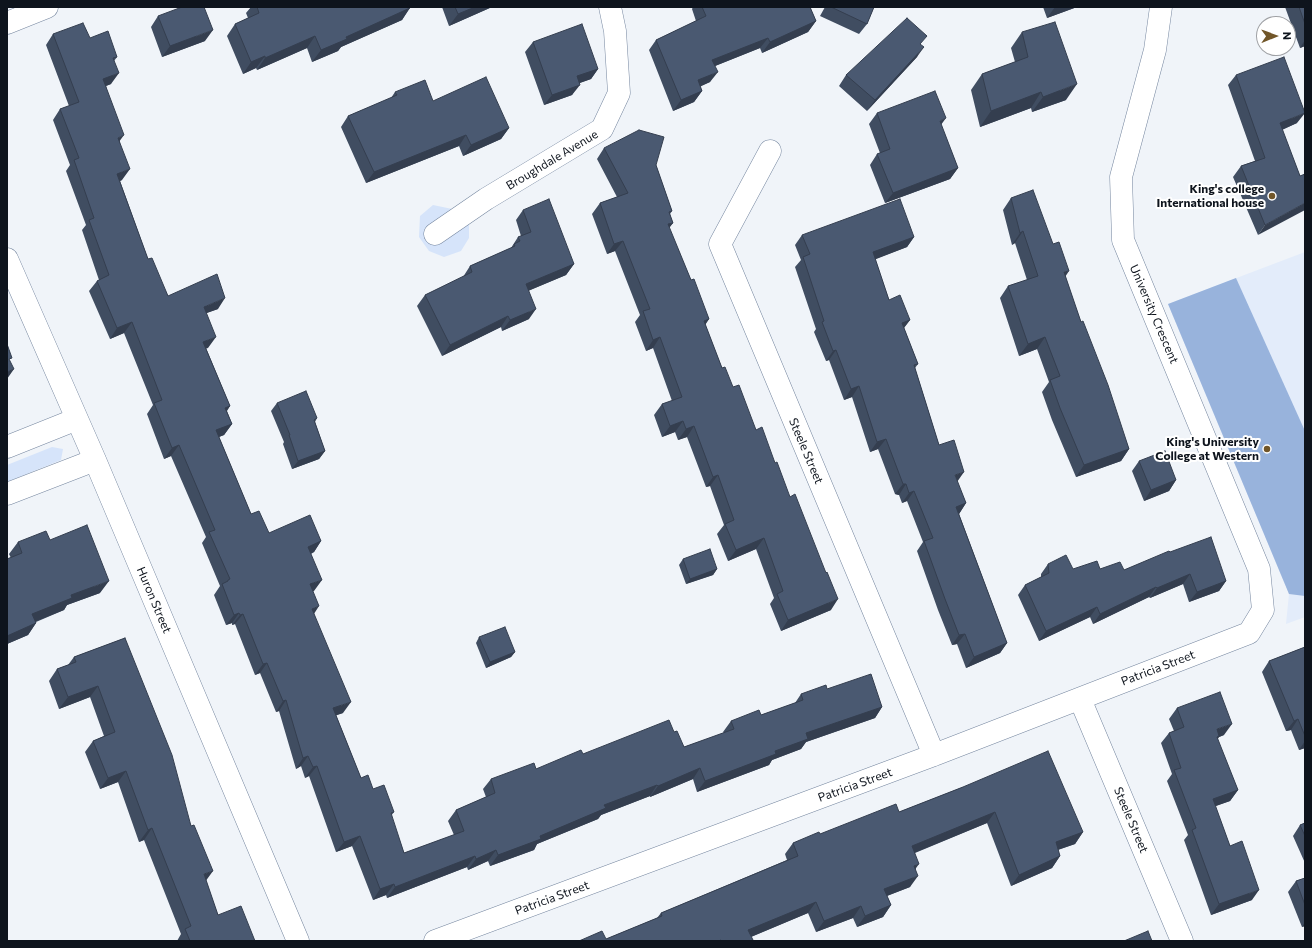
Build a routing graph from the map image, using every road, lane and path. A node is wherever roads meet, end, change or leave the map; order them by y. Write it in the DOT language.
graph roads {
  1 [pos="47,7"];
  2 [pos="610,7"];
  3 [pos="1161,7"];
  4 [pos="7,23"];
  5 [pos="770,151"];
  6 [pos="435,234"];
  7 [pos="7,259"];
  8 [pos="77,419"];
  9 [pos="7,447"];
  10 [pos="95,460"];
  11 [pos="7,494"];
  12 [pos="1263,610"];
  13 [pos="1080,699"];
  14 [pos="934,755"];
  15 [pos="298,941"];
  16 [pos="435,941"];
  17 [pos="1182,941"];
  1 -- 4 [label="street"];
  2 -- 6 [label="street, Broughdale Avenue"];
  3 -- 12 [label="street, University Crescent"];
  5 -- 14 [label="street, Steele Street"];
  7 -- 8 [label="street, Huron Street"];
  8 -- 9 [label="street"];
  8 -- 10 [label="street, Huron Street"];
  10 -- 11 [label="street"];
  10 -- 15 [label="street, Huron Street"];
  12 -- 13 [label="street, Patricia Street"];
  13 -- 14 [label="street, Patricia Street"];
  13 -- 17 [label="street, Steele Street"];
  14 -- 16 [label="street, Patricia Street"];
}
